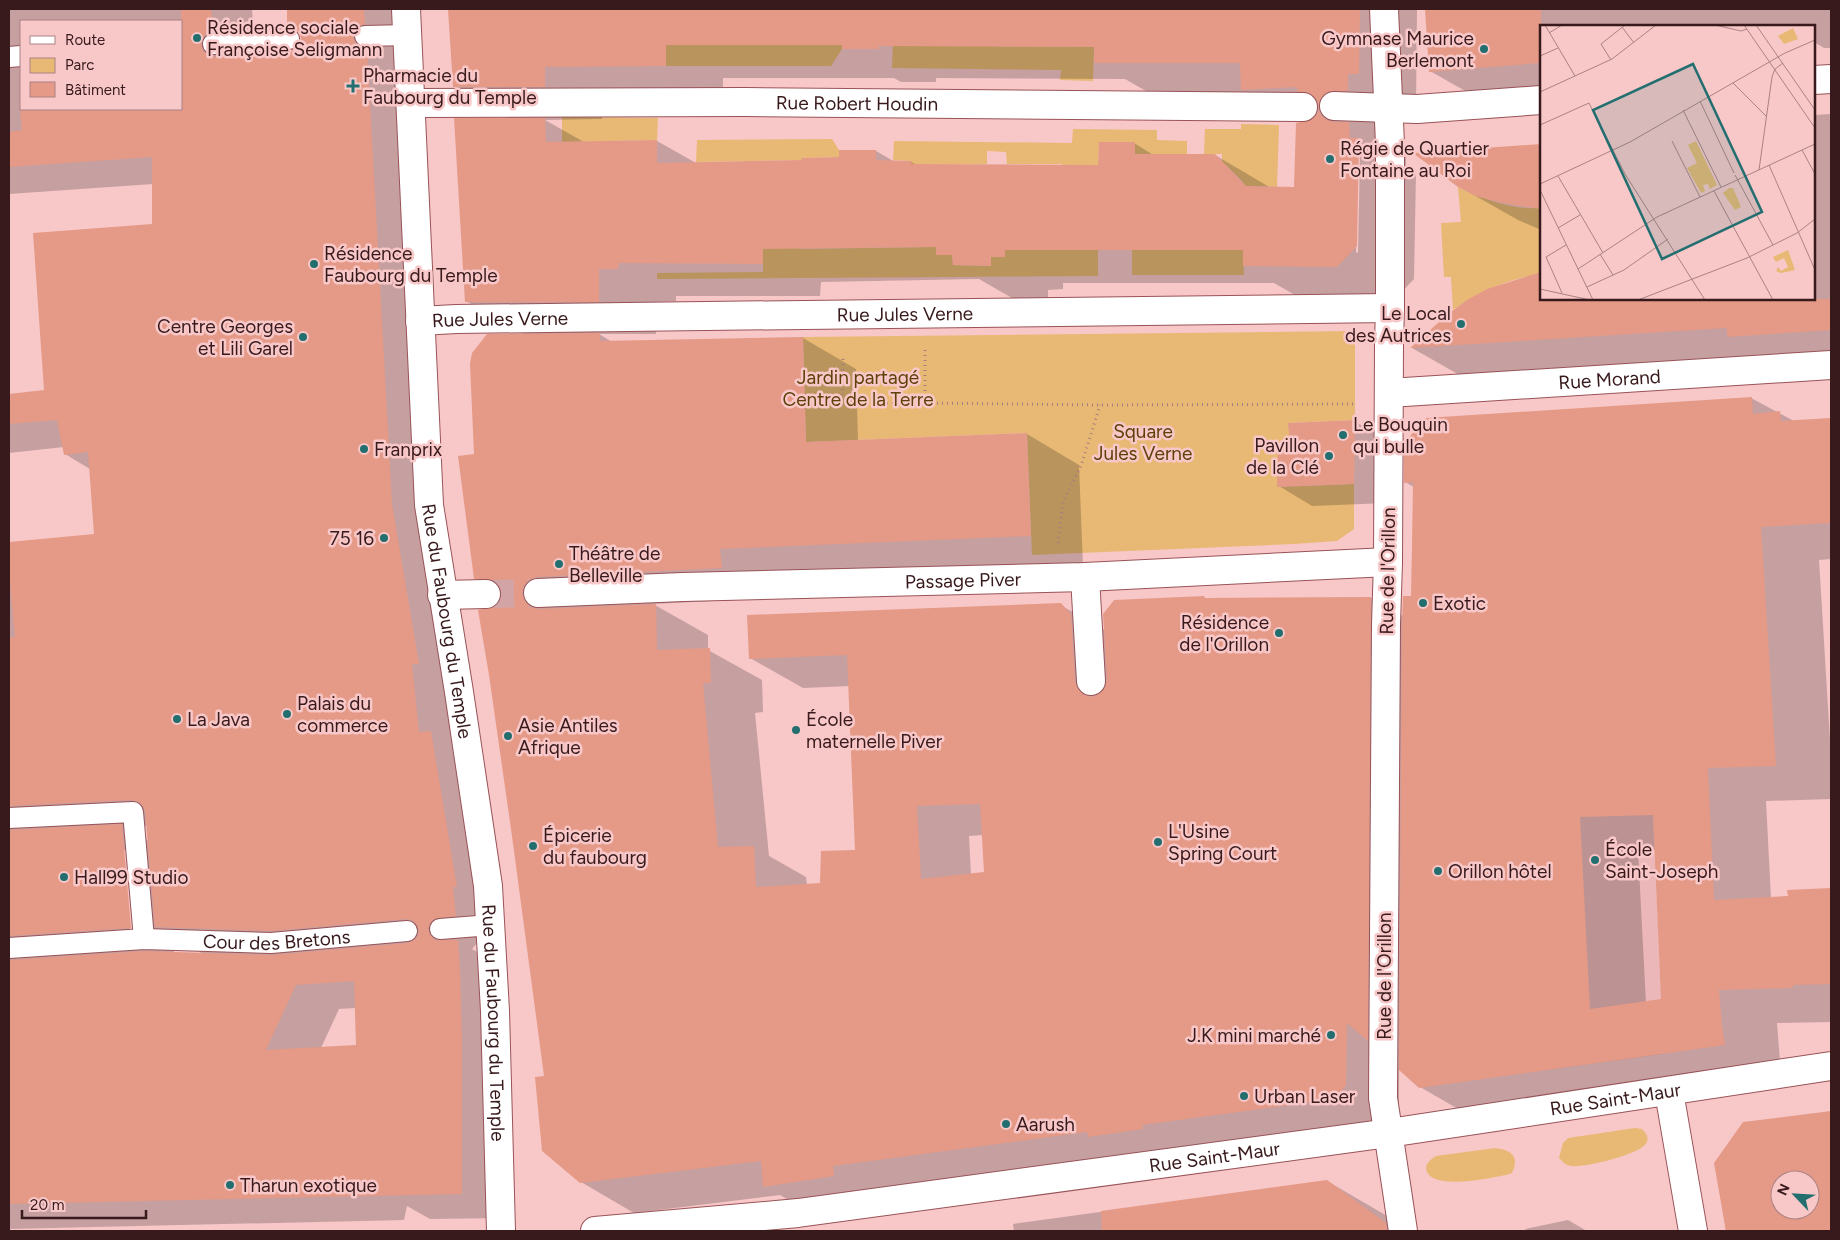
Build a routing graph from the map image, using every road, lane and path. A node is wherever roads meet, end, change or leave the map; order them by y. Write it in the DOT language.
graph roads {
  1 [pos="1384,9"];
  2 [pos="407,22"];
  3 [pos="365,36"];
  4 [pos="289,39"];
  5 [pos="213,44"];
  6 [pos="1831,79"];
  7 [pos="1815,80"];
  8 [pos="1540,100"];
  9 [pos="412,103"];
  10 [pos="1334,106"];
  11 [pos="1303,107"];
  12 [pos="1389,107"];
  13 [pos="1390,308"];
  14 [pos="420,321"];
  15 [pos="925,346"];
  16 [pos="842,359"];
  17 [pos="1831,364"];
  18 [pos="1389,393"];
  19 [pos="925,403"];
  20 [pos="1355,404"];
  21 [pos="1100,405"];
  22 [pos="1058,545"];
  23 [pos="1388,562"];
  24 [pos="1085,577"];
  25 [pos="538,593"];
  26 [pos="486,594"];
  27 [pos="442,595"];
  28 [pos="1091,681"];
  29 [pos="9,818"];
  30 [pos="491,925"];
  31 [pos="440,929"];
  32 [pos="407,931"];
  33 [pos="144,939"];
  34 [pos="9,948"];
  35 [pos="1831,1066"];
  36 [pos="1669,1092"];
  37 [pos="1389,1133"];
  38 [pos="501,1231"];
  39 [pos="595,1231"];
  40 [pos="1403,1231"];
  41 [pos="1692,1231"];
  1 -- 12 [label="street, Rue de l'Orillon"];
  2 -- 3 [label="lane"];
  2 -- 9 [label="street, Rue du Faubourg du Temple"];
  4 -- 5 [label="lane"];
  6 -- 7 [label="street"];
  8 -- 12 [label="street"];
  9 -- 11 [label="street, Rue Robert Houdin"];
  9 -- 14 [label="street, Rue du Faubourg du Temple"];
  10 -- 12 [label="street"];
  12 -- 13 [label="street, Rue de l'Orillon"];
  13 -- 14 [label="street, Rue Jules Verne"];
  13 -- 18 [label="street, Rue de l'Orillon"];
  14 -- 27 [label="street, Rue du Faubourg du Temple"];
  15 -- 19 [label="path"];
  16 -- 19 [label="path"];
  17 -- 18 [label="street, Rue Morand"];
  18 -- 23 [label="street, Rue de l'Orillon"];
  19 -- 21 [label="path"];
  20 -- 21 [label="path"];
  21 -- 22 [label="path"];
  23 -- 24 [label="street, Passage Piver"];
  23 -- 37 [label="street, Rue de l'Orillon"];
  24 -- 25 [label="street, Passage Piver"];
  24 -- 28 [label="street"];
  26 -- 27 [label="street"];
  27 -- 30 [label="street, Rue du Faubourg du Temple"];
  29 -- 33 [label="lane"];
  30 -- 31 [label="lane"];
  30 -- 38 [label="street, Rue du Faubourg du Temple"];
  32 -- 33 [label="lane, Cour des Bretons"];
  33 -- 34 [label="lane, Cour des Bretons"];
  35 -- 36 [label="street, Rue Saint-Maur"];
  36 -- 37 [label="street, Rue Saint-Maur"];
  36 -- 41 [label="street"];
  37 -- 39 [label="street, Rue Saint-Maur"];
  37 -- 40 [label="street, Rue de l'Orillon"];
}
